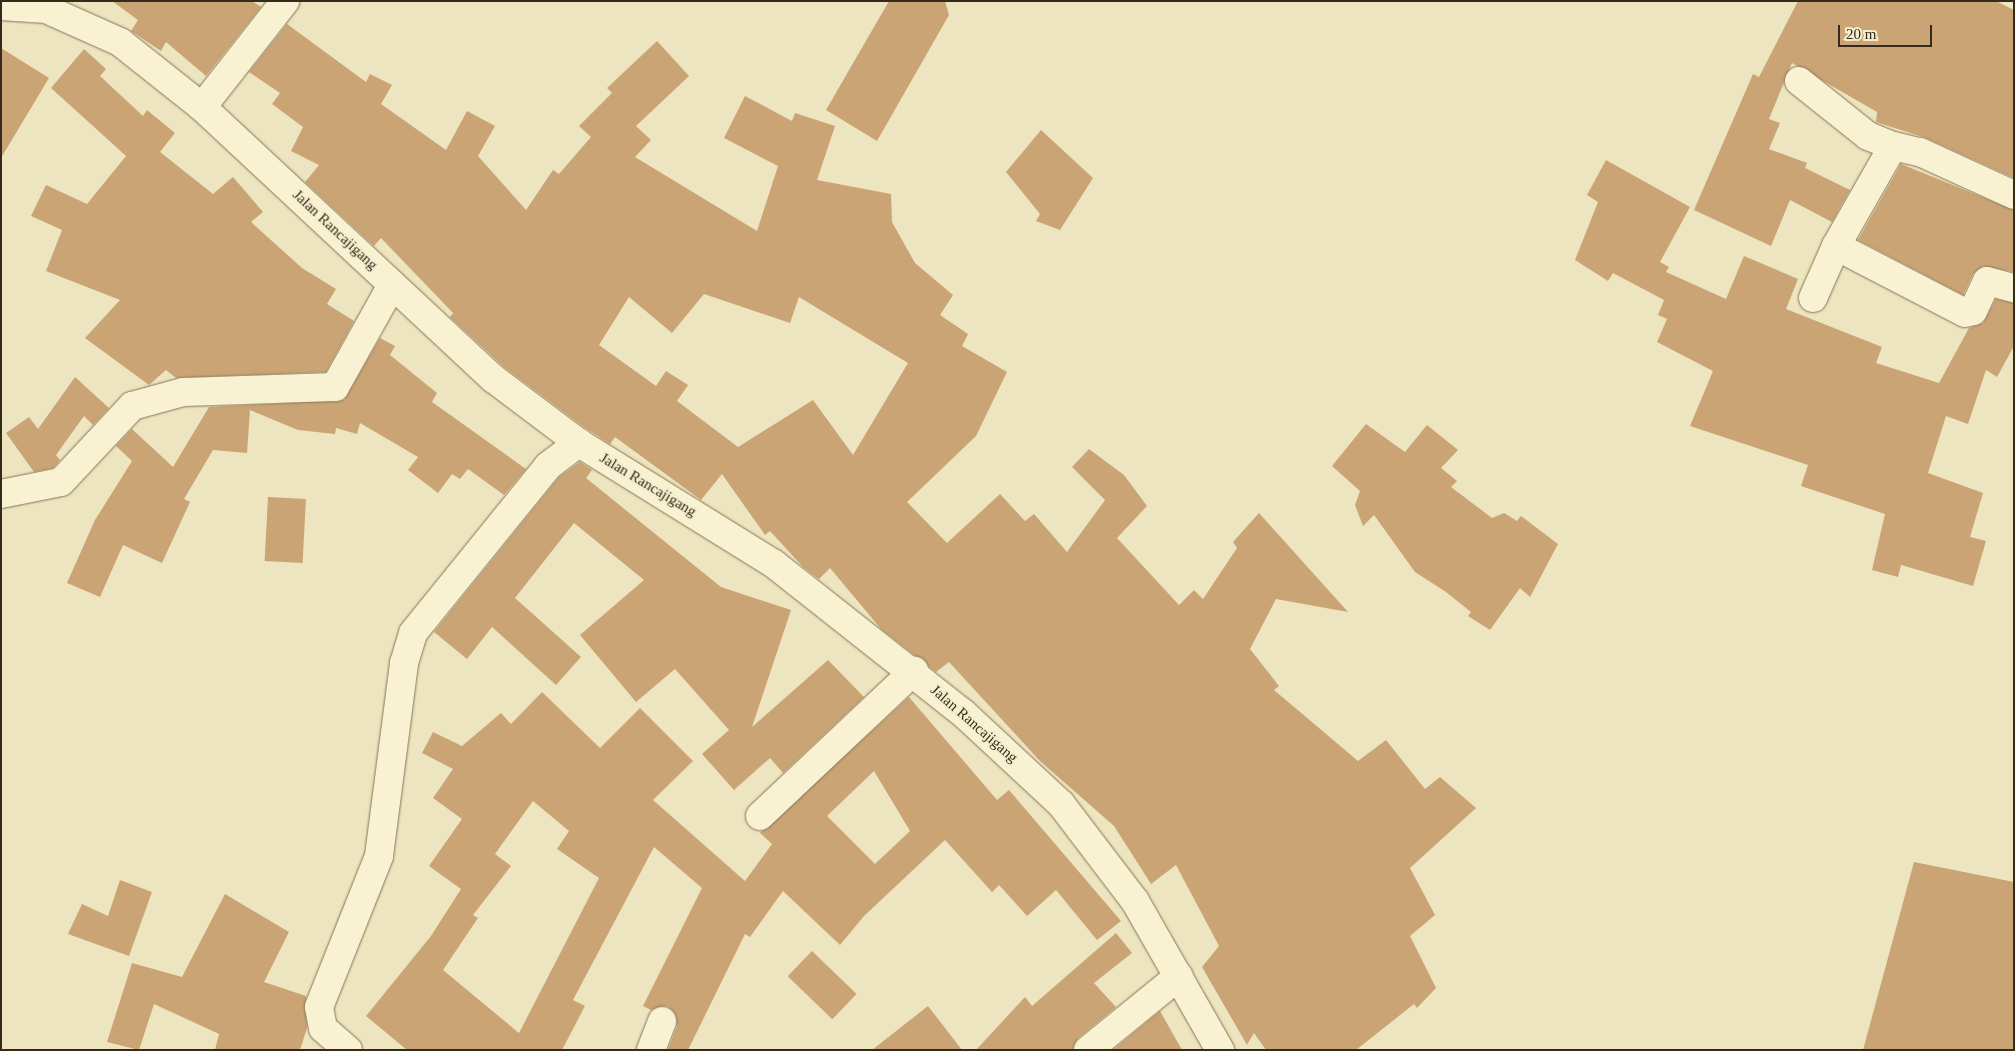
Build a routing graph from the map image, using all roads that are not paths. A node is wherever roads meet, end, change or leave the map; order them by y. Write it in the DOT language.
graph roads {
  1 [pos="285,1"];
  2 [pos="1,6"];
  3 [pos="1799,81"];
  4 [pos="202,107"];
  5 [pos="1893,146"];
  6 [pos="2014,195"];
  7 [pos="1836,246"];
  8 [pos="392,285"];
  9 [pos="2014,288"];
  10 [pos="1813,298"];
  11 [pos="579,443"];
  12 [pos="1,494"];
  13 [pos="914,671"];
  14 [pos="760,816"];
  15 [pos="1179,976"];
  16 [pos="662,1021"];
  17 [pos="348,1050"];
  18 [pos="651,1050"];
  19 [pos="1088,1050"];
  20 [pos="1220,1050"];
  1 -- 4 [label="street"];
  2 -- 4 [label="street, Jalan Rancajigang"];
  3 -- 5 [label="street"];
  4 -- 8 [label="street, Jalan Rancajigang"];
  5 -- 6 [label="street"];
  5 -- 7 [label="street"];
  7 -- 9 [label="street"];
  7 -- 10 [label="street"];
  8 -- 11 [label="street, Jalan Rancajigang"];
  8 -- 12 [label="street"];
  11 -- 13 [label="street, Jalan Rancajigang"];
  11 -- 17 [label="street"];
  13 -- 14 [label="street"];
  13 -- 15 [label="street, Jalan Rancajigang"];
  15 -- 19 [label="street"];
  15 -- 20 [label="street, Jalan Rancajigang"];
  16 -- 18 [label="street"];
}
